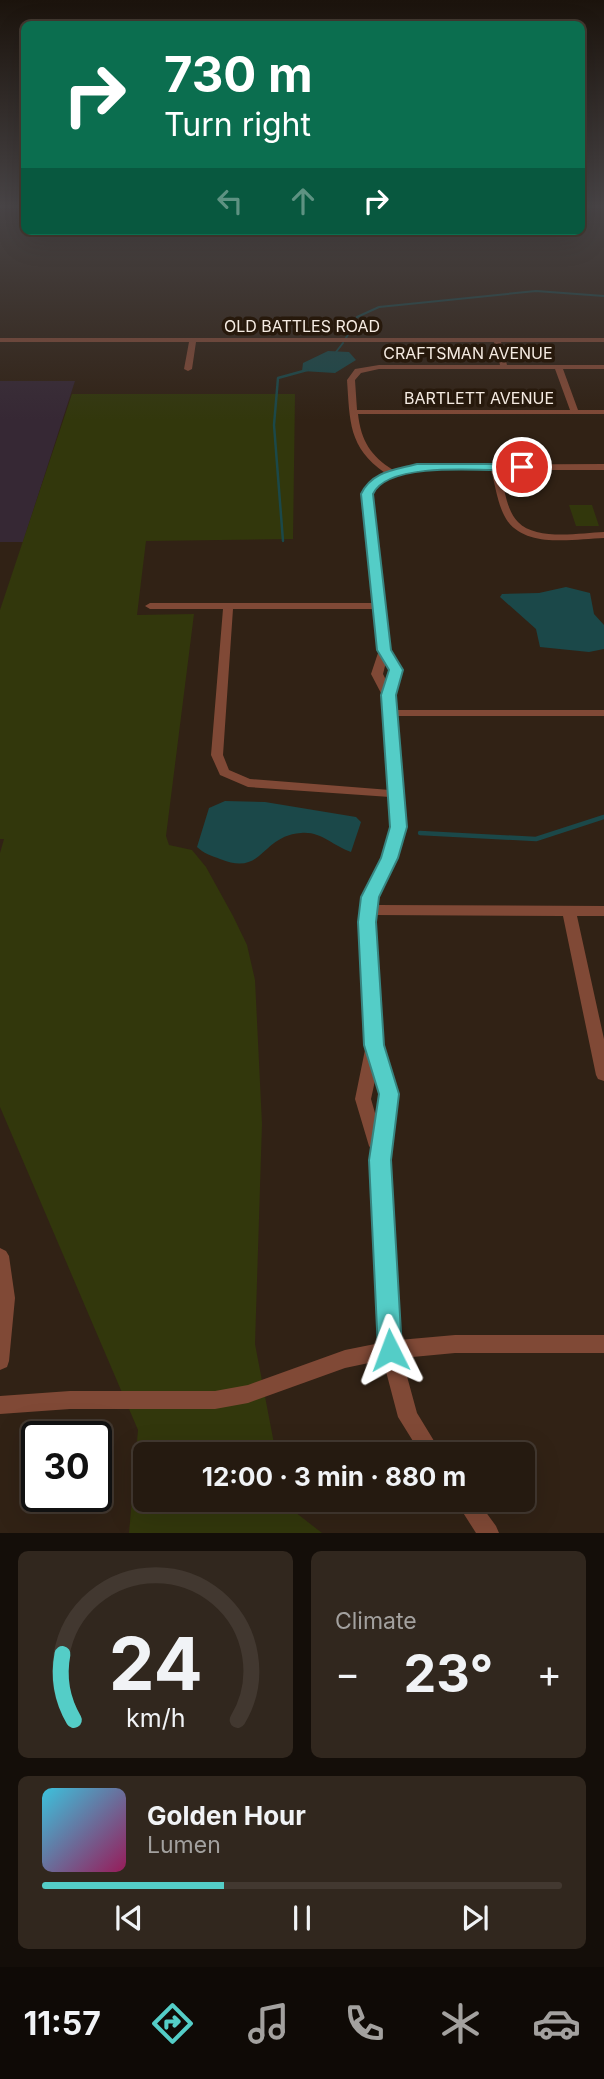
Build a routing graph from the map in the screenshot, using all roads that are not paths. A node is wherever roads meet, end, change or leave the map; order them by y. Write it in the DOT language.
graph roads {
  1 [pos="0,340"];
  2 [pos="193,340"];
  3 [pos="497,340"];
  4 [pos="604,340"];
  5 [pos="504,367"];
  6 [pos="558,367"];
  7 [pos="604,367"];
  8 [pos="188,369"];
  9 [pos="354,412"];
  10 [pos="575,412"];
  11 [pos="604,412"];
  12 [pos="495,467"];
  13 [pos="603,469"];
  14 [pos="391,473"];
  15 [pos="604,535"];
  16 [pos="150,606"];
  17 [pos="228,606"];
  18 [pos="378,606"];
  19 [pos="384,650"];
  20 [pos="388,695"];
  21 [pos="390,713"];
  22 [pos="604,713"];
  23 [pos="397,794"];
  24 [pos="368,910"];
  25 [pos="604,911"];
  26 [pos="569,912"];
  27 [pos="374,1045"];
  28 [pos="604,1075"];
  29 [pos="380,1160"];
  30 [pos="0,1256"];
  31 [pos="3,1298"];
  32 [pos="604,1343"];
  33 [pos="390,1350"];
  34 [pos="0,1361"];
  35 [pos="0,1405"];
  36 [pos="424,1442"];
  37 [pos="474,1512"];
  38 [pos="489,1533"];
  1 -- 2 [label="street, OLD BATTLES ROAD"];
  2 -- 3 [label="street, OLD BATTLES ROAD"];
  2 -- 8 [label="street"];
  3 -- 4 [label="street, OLD BATTLES ROAD"];
  3 -- 5 [label="street"];
  5 -- 6 [label="street, CRAFTSMAN AVENUE"];
  5 -- 9 [label="street, CRAFTSMAN AVENUE"];
  6 -- 7 [label="street, CRAFTSMAN AVENUE"];
  6 -- 10 [label="street"];
  9 -- 10 [label="street, BARTLETT AVENUE"];
  9 -- 14 [label="street, CRAFTSMAN AVENUE"];
  10 -- 11 [label="street, BARTLETT AVENUE"];
  12 -- 13 [label="street"];
  12 -- 14 [label="street"];
  12 -- 15 [label="street"];
  14 -- 18 [label="street"];
  16 -- 17 [label="street"];
  17 -- 18 [label="street"];
  17 -- 23 [label="street"];
  18 -- 19 [label="street"];
  19 -- 20 [label="street"];
  19 -- 20 [label="street"];
  20 -- 21 [label="street"];
  21 -- 22 [label="street"];
  21 -- 23 [label="street"];
  23 -- 24 [label="street"];
  24 -- 26 [label="street"];
  24 -- 27 [label="street"];
  25 -- 26 [label="street"];
  26 -- 28 [label="street"];
  27 -- 29 [label="street"];
  27 -- 29 [label="street"];
  29 -- 33 [label="street"];
  30 -- 31 [label="street"];
  31 -- 34 [label="street"];
  32 -- 33 [label="street"];
  33 -- 35 [label="street"];
  33 -- 36 [label="street"];
  37 -- 38 [label="street"];
}
